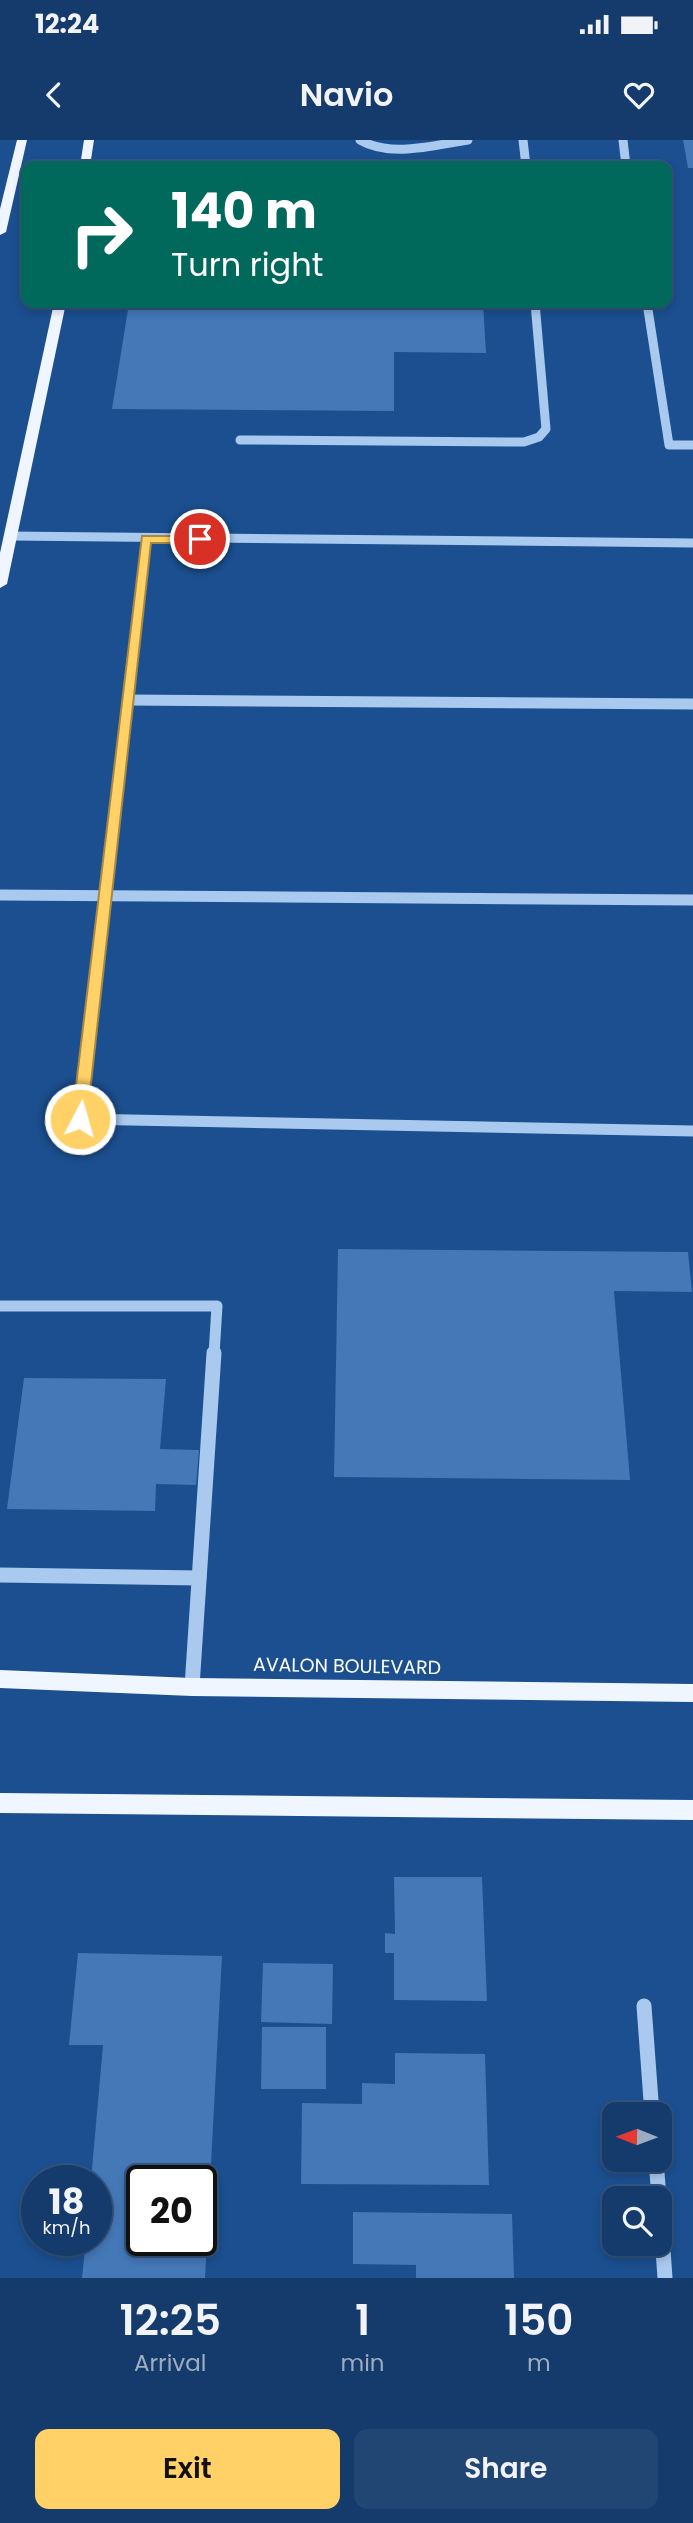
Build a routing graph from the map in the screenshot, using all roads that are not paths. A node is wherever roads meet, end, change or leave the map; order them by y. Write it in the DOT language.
graph roads {
  1 [pos="22,140"];
  2 [pos="89,140"];
  3 [pos="360,140"];
  4 [pos="468,140"];
  5 [pos="523,140"];
  6 [pos="623,140"];
  7 [pos="86,161"];
  8 [pos="525,161"];
  9 [pos="625,161"];
  10 [pos="0,232"];
  11 [pos="59,308"];
  12 [pos="535,308"];
  13 [pos="648,308"];
  14 [pos="240,440"];
  15 [pos="693,445"];
  16 [pos="10,536"];
  17 [pos="146,539"];
  18 [pos="693,543"];
  19 [pos="0,584"];
  20 [pos="128,700"];
  21 [pos="693,704"];
  22 [pos="0,895"];
  23 [pos="105,897"];
  24 [pos="693,900"];
  25 [pos="693,1131"];
  26 [pos="0,1306"];
  27 [pos="0,1575"];
  28 [pos="199,1578"];
  29 [pos="0,1679"];
  30 [pos="192,1687"];
  31 [pos="693,1693"];
  32 [pos="0,1803"];
  33 [pos="693,1810"];
  34 [pos="644,2006"];
  35 [pos="651,2102"];
  36 [pos="663,2256"];
  37 [pos="665,2278"];
  1 -- 10 [label="main road"];
  2 -- 7 [label="main road"];
  3 -- 4 [label="street"];
  5 -- 8 [label="street"];
  6 -- 9 [label="street"];
  11 -- 16 [label="main road"];
  12 -- 14 [label="street"];
  13 -- 15 [label="street"];
  16 -- 17 [label="street"];
  16 -- 19 [label="main road"];
  17 -- 18 [label="street"];
  17 -- 20 [label="street"];
  20 -- 21 [label="street"];
  20 -- 23 [label="street"];
  22 -- 23 [label="street"];
  23 -- 24 [label="street"];
  23 -- 25 [label="street"];
  26 -- 28 [label="street"];
  27 -- 28 [label="street"];
  28 -- 30 [label="street"];
  29 -- 30 [label="main road, AVALON BOULEVARD"];
  30 -- 31 [label="main road, AVALON BOULEVARD"];
  32 -- 33 [label="main road"];
  34 -- 35 [label="street"];
  36 -- 37 [label="street"];
}
